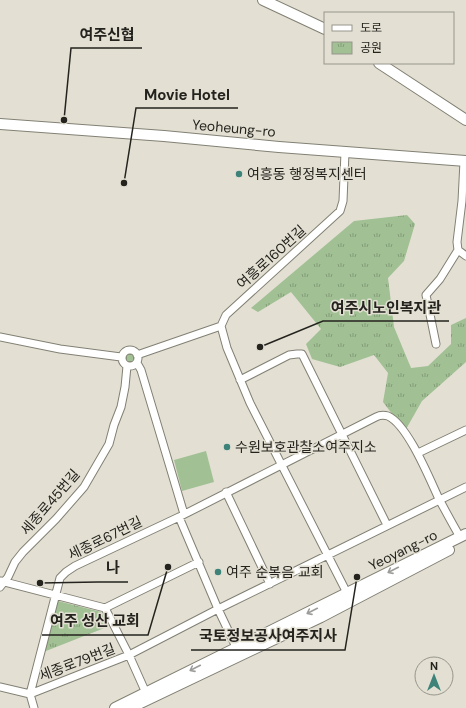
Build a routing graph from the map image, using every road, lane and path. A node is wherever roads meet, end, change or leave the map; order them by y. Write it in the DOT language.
graph roads {
  1 [pos="264,0"];
  2 [pos="324,29"];
  3 [pos="381,64"];
  4 [pos="466,120"];
  5 [pos="0,124"];
  6 [pos="346,152"];
  7 [pos="465,161"];
  8 [pos="458,250"];
  9 [pos="466,256"];
  10 [pos="221,326"];
  11 [pos="0,337"];
  12 [pos="436,344"];
  13 [pos="137,355"];
  14 [pos="121,357"];
  15 [pos="137,363"];
  16 [pos="127,366"];
  17 [pos="240,380"];
  18 [pos="466,430"];
  19 [pos="342,434"];
  20 [pos="418,453"];
  21 [pos="282,464"];
  22 [pos="466,487"];
  23 [pos="226,492"];
  24 [pos="440,500"];
  25 [pos="182,516"];
  26 [pos="387,526"];
  27 [pos="464,538"];
  28 [pos="327,555"];
  29 [pos="199,562"];
  30 [pos="1,583"];
  31 [pos="270,584"];
  32 [pos="55,595"];
  33 [pos="349,597"];
  34 [pos="104,608"];
  35 [pos="218,609"];
  36 [pos="236,647"];
  37 [pos="129,655"];
  38 [pos="0,687"];
  39 [pos="146,693"];
  40 [pos="30,694"];
  41 [pos="34,708"];
  42 [pos="115,708"];
  43 [pos="130,708"];
  1 -- 2 [label="street"];
  3 -- 4 [label="street"];
  5 -- 6 [label="street, Yeoheung-ro"];
  6 -- 7 [label="street, Yeoheung-ro"];
  6 -- 10 [label="street, 여흥로160번길"];
  7 -- 8 [label="street"];
  8 -- 9 [label="street"];
  8 -- 12 [label="street"];
  10 -- 13 [label="street"];
  10 -- 17 [label="street"];
  11 -- 14 [label="street"];
  13 -- 14 [label="street"];
  13 -- 15 [label="street"];
  14 -- 16 [label="street"];
  15 -- 16 [label="street"];
  15 -- 25 [label="street"];
  16 -- 30 [label="street, 세종로45번길"];
  17 -- 19 [label="street"];
  17 -- 21 [label="street"];
  18 -- 20 [label="street"];
  19 -- 20 [label="street"];
  19 -- 21 [label="street"];
  19 -- 26 [label="street"];
  20 -- 24 [label="street"];
  21 -- 23 [label="street"];
  21 -- 28 [label="street"];
  22 -- 24 [label="street"];
  23 -- 25 [label="street"];
  23 -- 31 [label="street"];
  24 -- 26 [label="street"];
  24 -- 27 [label="street"];
  25 -- 29 [label="street"];
  25 -- 32 [label="street, 세종로67번길"];
  26 -- 28 [label="street"];
  27 -- 33 [label="street, Yeoyang-ro"];
  28 -- 31 [label="street"];
  28 -- 33 [label="street"];
  29 -- 34 [label="street"];
  29 -- 35 [label="street"];
  30 -- 32 [label="street"];
  31 -- 35 [label="street"];
  32 -- 34 [label="street"];
  32 -- 40 [label="street, 세종로79번길"];
  33 -- 36 [label="street, Yeoyang-ro, one-way"];
  33 -- 43 [label="street, Yeoyang-ro"];
  34 -- 37 [label="street"];
  35 -- 36 [label="street"];
  35 -- 37 [label="street, 세종로79번길"];
  36 -- 39 [label="street, Yeoyang-ro, one-way"];
  37 -- 39 [label="street"];
  37 -- 40 [label="street, 세종로79번길"];
  38 -- 40 [label="street, 세종로79번길"];
  39 -- 42 [label="street, Yeoyang-ro"];
  40 -- 41 [label="street, 세종로79번길"];
}
